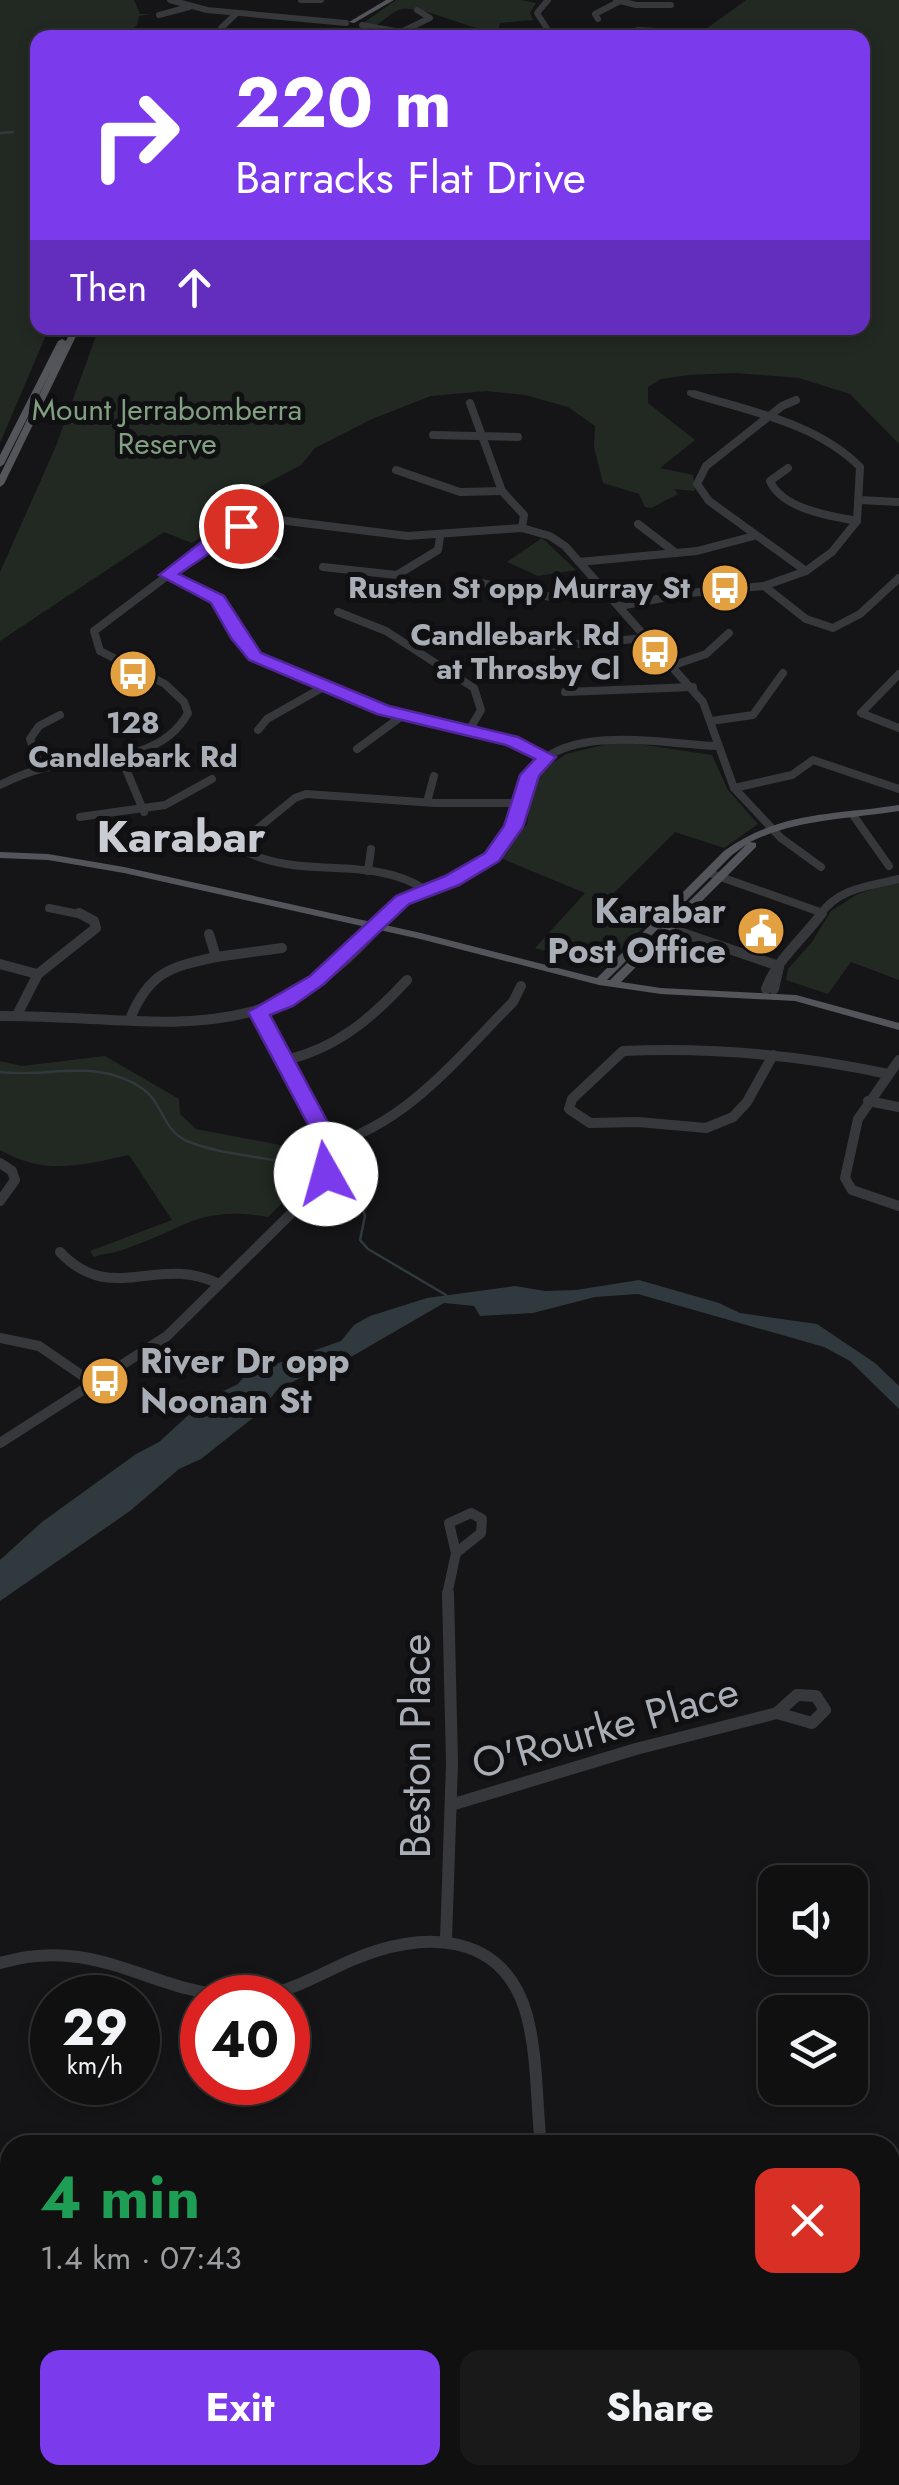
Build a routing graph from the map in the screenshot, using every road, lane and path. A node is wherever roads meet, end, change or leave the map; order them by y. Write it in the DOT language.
graph roads {
  1 [pos="170,0"];
  2 [pos="301,0"];
  3 [pos="321,0"];
  4 [pos="391,0"];
  5 [pos="535,1"];
  6 [pos="546,1"];
  7 [pos="618,1"];
  8 [pos="671,5"];
  9 [pos="190,7"];
  10 [pos="418,10"];
  11 [pos="237,13"];
  12 [pos="160,15"];
  13 [pos="606,15"];
  14 [pos="351,26"];
  15 [pos="223,30"];
  16 [pos="390,30"];
  17 [pos="406,30"];
  18 [pos="548,30"];
  19 [pos="65,335"];
  20 [pos="73,335"];
  21 [pos="690,393"];
  22 [pos="796,400"];
  23 [pos="470,403"];
  24 [pos="767,417"];
  25 [pos="433,435"];
  26 [pos="518,437"];
  27 [pos="485,439"];
  28 [pos="0,464"];
  29 [pos="788,468"];
  30 [pos="396,470"];
  31 [pos="0,484"];
  32 [pos="502,490"];
  33 [pos="859,500"];
  34 [pos="899,502"];
  35 [pos="857,522"];
  36 [pos="638,524"];
  37 [pos="522,528"];
  38 [pos="440,536"];
  39 [pos="754,536"];
  40 [pos="676,553"];
  41 [pos="580,562"];
  42 [pos="323,567"];
  43 [pos="806,571"];
  44 [pos="167,575"];
  45 [pos="899,578"];
  46 [pos="599,584"];
  47 [pos="764,586"];
  48 [pos="460,598"];
  49 [pos="620,606"];
  50 [pos="338,612"];
  51 [pos="729,633"];
  52 [pos="496,634"];
  53 [pos="648,638"];
  54 [pos="674,665"];
  55 [pos="784,672"];
  56 [pos="899,674"];
  57 [pos="327,685"];
  58 [pos="693,688"];
  59 [pos="565,692"];
  60 [pos="60,715"];
  61 [pos="402,716"];
  62 [pos="711,722"];
  63 [pos="899,728"];
  64 [pos="258,730"];
  65 [pos="468,732"];
  66 [pos="717,746"];
  67 [pos="357,749"];
  68 [pos="120,754"];
  69 [pos="547,757"];
  70 [pos="41,768"];
  71 [pos="434,776"];
  72 [pos="212,779"];
  73 [pos="0,786"];
  74 [pos="734,788"];
  75 [pos="899,789"];
  76 [pos="428,802"];
  77 [pos="520,802"];
  78 [pos="899,811"];
  79 [pos="144,812"];
  80 [pos="80,816"];
  81 [pos="855,818"];
  82 [pos="774,830"];
  83 [pos="371,849"];
  84 [pos="0,853"];
  85 [pos="890,866"];
  86 [pos="821,867"];
  87 [pos="368,870"];
  88 [pos="713,874"];
  89 [pos="899,880"];
  90 [pos="424,889"];
  91 [pos="48,908"];
  92 [pos="820,912"];
  93 [pos="378,926"];
  94 [pos="661,926"];
  95 [pos="209,934"];
  96 [pos="282,948"];
  97 [pos="216,958"];
  98 [pos="0,964"];
  99 [pos="779,966"];
  100 [pos="37,974"];
  101 [pos="407,980"];
  102 [pos="608,981"];
  103 [pos="522,986"];
  104 [pos="770,991"];
  105 [pos="258,1012"];
  106 [pos="0,1016"];
  107 [pos="16,1016"];
  108 [pos="130,1018"];
  109 [pos="899,1024"];
  110 [pos="773,1055"];
  111 [pos="286,1060"];
  112 [pos="899,1060"];
  113 [pos="888,1074"];
  114 [pos="868,1100"];
  115 [pos="899,1107"];
  116 [pos="330,1145"];
  117 [pos="0,1163"];
  118 [pos="0,1201"];
  119 [pos="899,1206"];
  120 [pos="60,1252"];
  121 [pos="219,1284"];
  122 [pos="0,1338"];
  123 [pos="93,1383"];
  124 [pos="0,1444"];
  125 [pos="456,1553"];
  126 [pos="777,1712"];
  127 [pos="451,1805"];
  128 [pos="446,1940"];
  129 [pos="0,1963"];
  130 [pos="540,2135"];
  1 -- 9 [label="street"];
  2 -- 3 [label="street"];
  4 -- 14 [label="main road"];
  5 -- 6 [label="street"];
  6 -- 18 [label="street"];
  7 -- 8 [label="street"];
  7 -- 13 [label="street"];
  9 -- 11 [label="street"];
  9 -- 12 [label="street"];
  10 -- 17 [label="street"];
  11 -- 14 [label="street"];
  11 -- 15 [label="street"];
  14 -- 16 [label="street"];
  19 -- 28 [label="main road"];
  20 -- 31 [label="main road"];
  21 -- 24 [label="street"];
  22 -- 24 [label="street"];
  23 -- 27 [label="street"];
  24 -- 33 [label="street"];
  24 -- 39 [label="street"];
  25 -- 27 [label="street"];
  26 -- 27 [label="street"];
  27 -- 32 [label="street"];
  29 -- 35 [label="street"];
  30 -- 32 [label="street"];
  32 -- 37 [label="street"];
  33 -- 34 [label="street"];
  33 -- 35 [label="street"];
  35 -- 43 [label="street"];
  36 -- 40 [label="street"];
  37 -- 38 [label="street"];
  37 -- 41 [label="street"];
  38 -- 42 [label="street"];
  38 -- 44 [label="street"];
  39 -- 40 [label="street"];
  39 -- 43 [label="street"];
  40 -- 41 [label="street"];
  41 -- 46 [label="street"];
  43 -- 47 [label="street"];
  44 -- 57 [label="street"];
  44 -- 68 [label="street"];
  45 -- 47 [label="street"];
  46 -- 48 [label="street"];
  46 -- 49 [label="street"];
  47 -- 49 [label="street"];
  49 -- 53 [label="street"];
  50 -- 65 [label="street"];
  51 -- 54 [label="street"];
  52 -- 53 [label="street"];
  53 -- 54 [label="street"];
  54 -- 58 [label="street"];
  55 -- 62 [label="street"];
  56 -- 63 [label="street"];
  57 -- 61 [label="street"];
  57 -- 64 [label="street"];
  58 -- 59 [label="street"];
  58 -- 62 [label="street"];
  60 -- 70 [label="street"];
  61 -- 65 [label="street"];
  61 -- 67 [label="street"];
  62 -- 66 [label="street"];
  65 -- 69 [label="street"];
  66 -- 69 [label="street"];
  66 -- 74 [label="street"];
  68 -- 70 [label="street"];
  68 -- 79 [label="street"];
  69 -- 77 [label="street"];
  70 -- 73 [label="street"];
  71 -- 76 [label="street"];
  72 -- 79 [label="street"];
  74 -- 75 [label="street"];
  74 -- 82 [label="street"];
  76 -- 77 [label="street"];
  76 -- 87 [label="street"];
  77 -- 90 [label="street"];
  78 -- 81 [label="main road"];
  79 -- 80 [label="street"];
  81 -- 82 [label="main road"];
  81 -- 85 [label="street"];
  82 -- 86 [label="street"];
  82 -- 88 [label="main road"];
  83 -- 87 [label="street"];
  84 -- 93 [label="main road"];
  87 -- 90 [label="street"];
  88 -- 92 [label="street"];
  88 -- 94 [label="main road"];
  89 -- 92 [label="street"];
  90 -- 93 [label="street"];
  91 -- 100 [label="street"];
  92 -- 99 [label="street"];
  93 -- 102 [label="main road"];
  93 -- 105 [label="street"];
  94 -- 99 [label="street"];
  94 -- 102 [label="main road"];
  95 -- 97 [label="street"];
  96 -- 97 [label="street"];
  97 -- 108 [label="street"];
  98 -- 100 [label="street"];
  99 -- 104 [label="street"];
  100 -- 107 [label="street"];
  101 -- 111 [label="street"];
  102 -- 104 [label="main road"];
  103 -- 116 [label="street"];
  104 -- 109 [label="main road"];
  105 -- 108 [label="street"];
  105 -- 111 [label="street"];
  106 -- 107 [label="street"];
  107 -- 108 [label="street"];
  110 -- 110 [label="street"];
  110 -- 113 [label="street"];
  111 -- 116 [label="street"];
  112 -- 113 [label="street"];
  113 -- 114 [label="street"];
  114 -- 115 [label="street"];
  114 -- 119 [label="street"];
  116 -- 121 [label="street"];
  117 -- 118 [label="street"];
  120 -- 121 [label="street"];
  121 -- 123 [label="street"];
  122 -- 123 [label="street"];
  123 -- 124 [label="street"];
  125 -- 127 [label="street, Beston Place"];
  126 -- 127 [label="street, O'Rourke Place"];
  127 -- 128 [label="street, Beston Place"];
  128 -- 129 [label="street"];
  128 -- 130 [label="street"];
}
